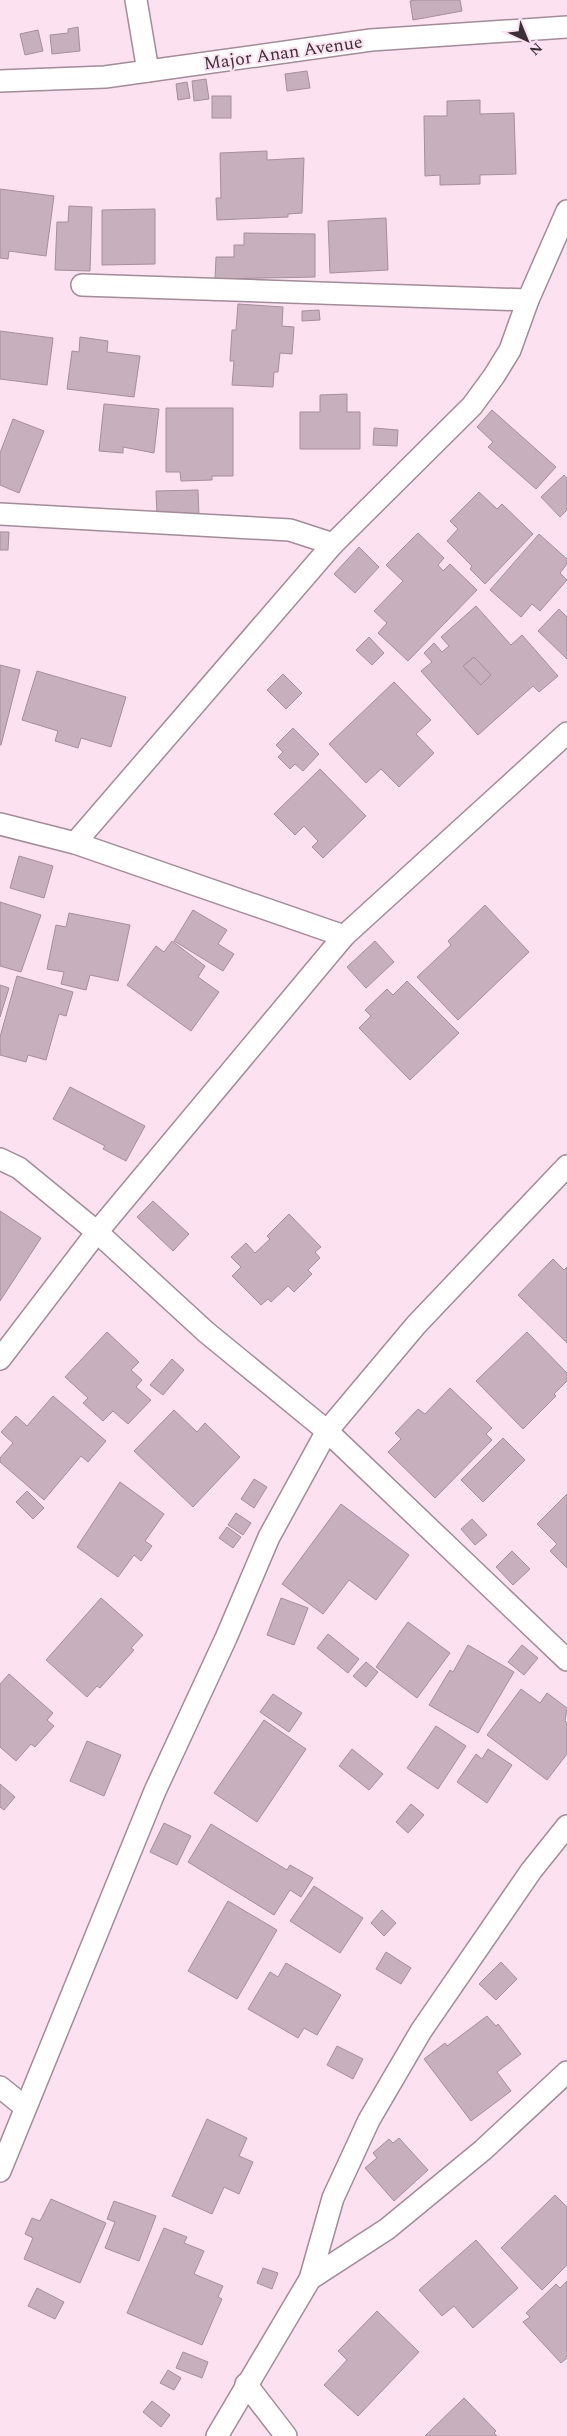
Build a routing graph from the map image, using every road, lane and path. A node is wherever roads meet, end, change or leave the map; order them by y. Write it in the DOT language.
graph roads {
  1 [pos="136,0"];
  2 [pos="567,27"];
  3 [pos="148,71"];
  4 [pos="0,81"];
  5 [pos="567,211"];
  6 [pos="82,285"];
  7 [pos="528,300"];
  8 [pos="0,514"];
  9 [pos="333,544"];
  10 [pos="567,733"];
  11 [pos="0,824"];
  12 [pos="75,843"];
  13 [pos="344,936"];
  14 [pos="0,1159"];
  15 [pos="567,1166"];
  16 [pos="97,1232"];
  17 [pos="0,1359"];
  18 [pos="327,1431"];
  19 [pos="567,1660"];
  20 [pos="567,1826"];
  21 [pos="567,2072"];
  22 [pos="0,2087"];
  23 [pos="26,2108"];
  24 [pos="0,2171"];
  25 [pos="310,2279"];
  26 [pos="246,2384"];
  27 [pos="217,2436"];
  28 [pos="286,2436"];
  1 -- 3 [label="street"];
  2 -- 3 [label="street, Major Anan Avenue"];
  3 -- 4 [label="street, Major Anan Avenue"];
  5 -- 7 [label="street"];
  6 -- 7 [label="street"];
  7 -- 9 [label="street"];
  8 -- 9 [label="street"];
  9 -- 12 [label="street"];
  10 -- 13 [label="street"];
  11 -- 12 [label="street"];
  12 -- 13 [label="street"];
  13 -- 16 [label="street"];
  14 -- 16 [label="street"];
  15 -- 18 [label="street"];
  16 -- 17 [label="street"];
  16 -- 18 [label="street"];
  18 -- 19 [label="street"];
  18 -- 23 [label="street"];
  20 -- 25 [label="street"];
  21 -- 25 [label="street"];
  22 -- 23 [label="street"];
  23 -- 24 [label="street"];
  25 -- 26 [label="street"];
  26 -- 27 [label="street"];
  26 -- 28 [label="street"];
}
